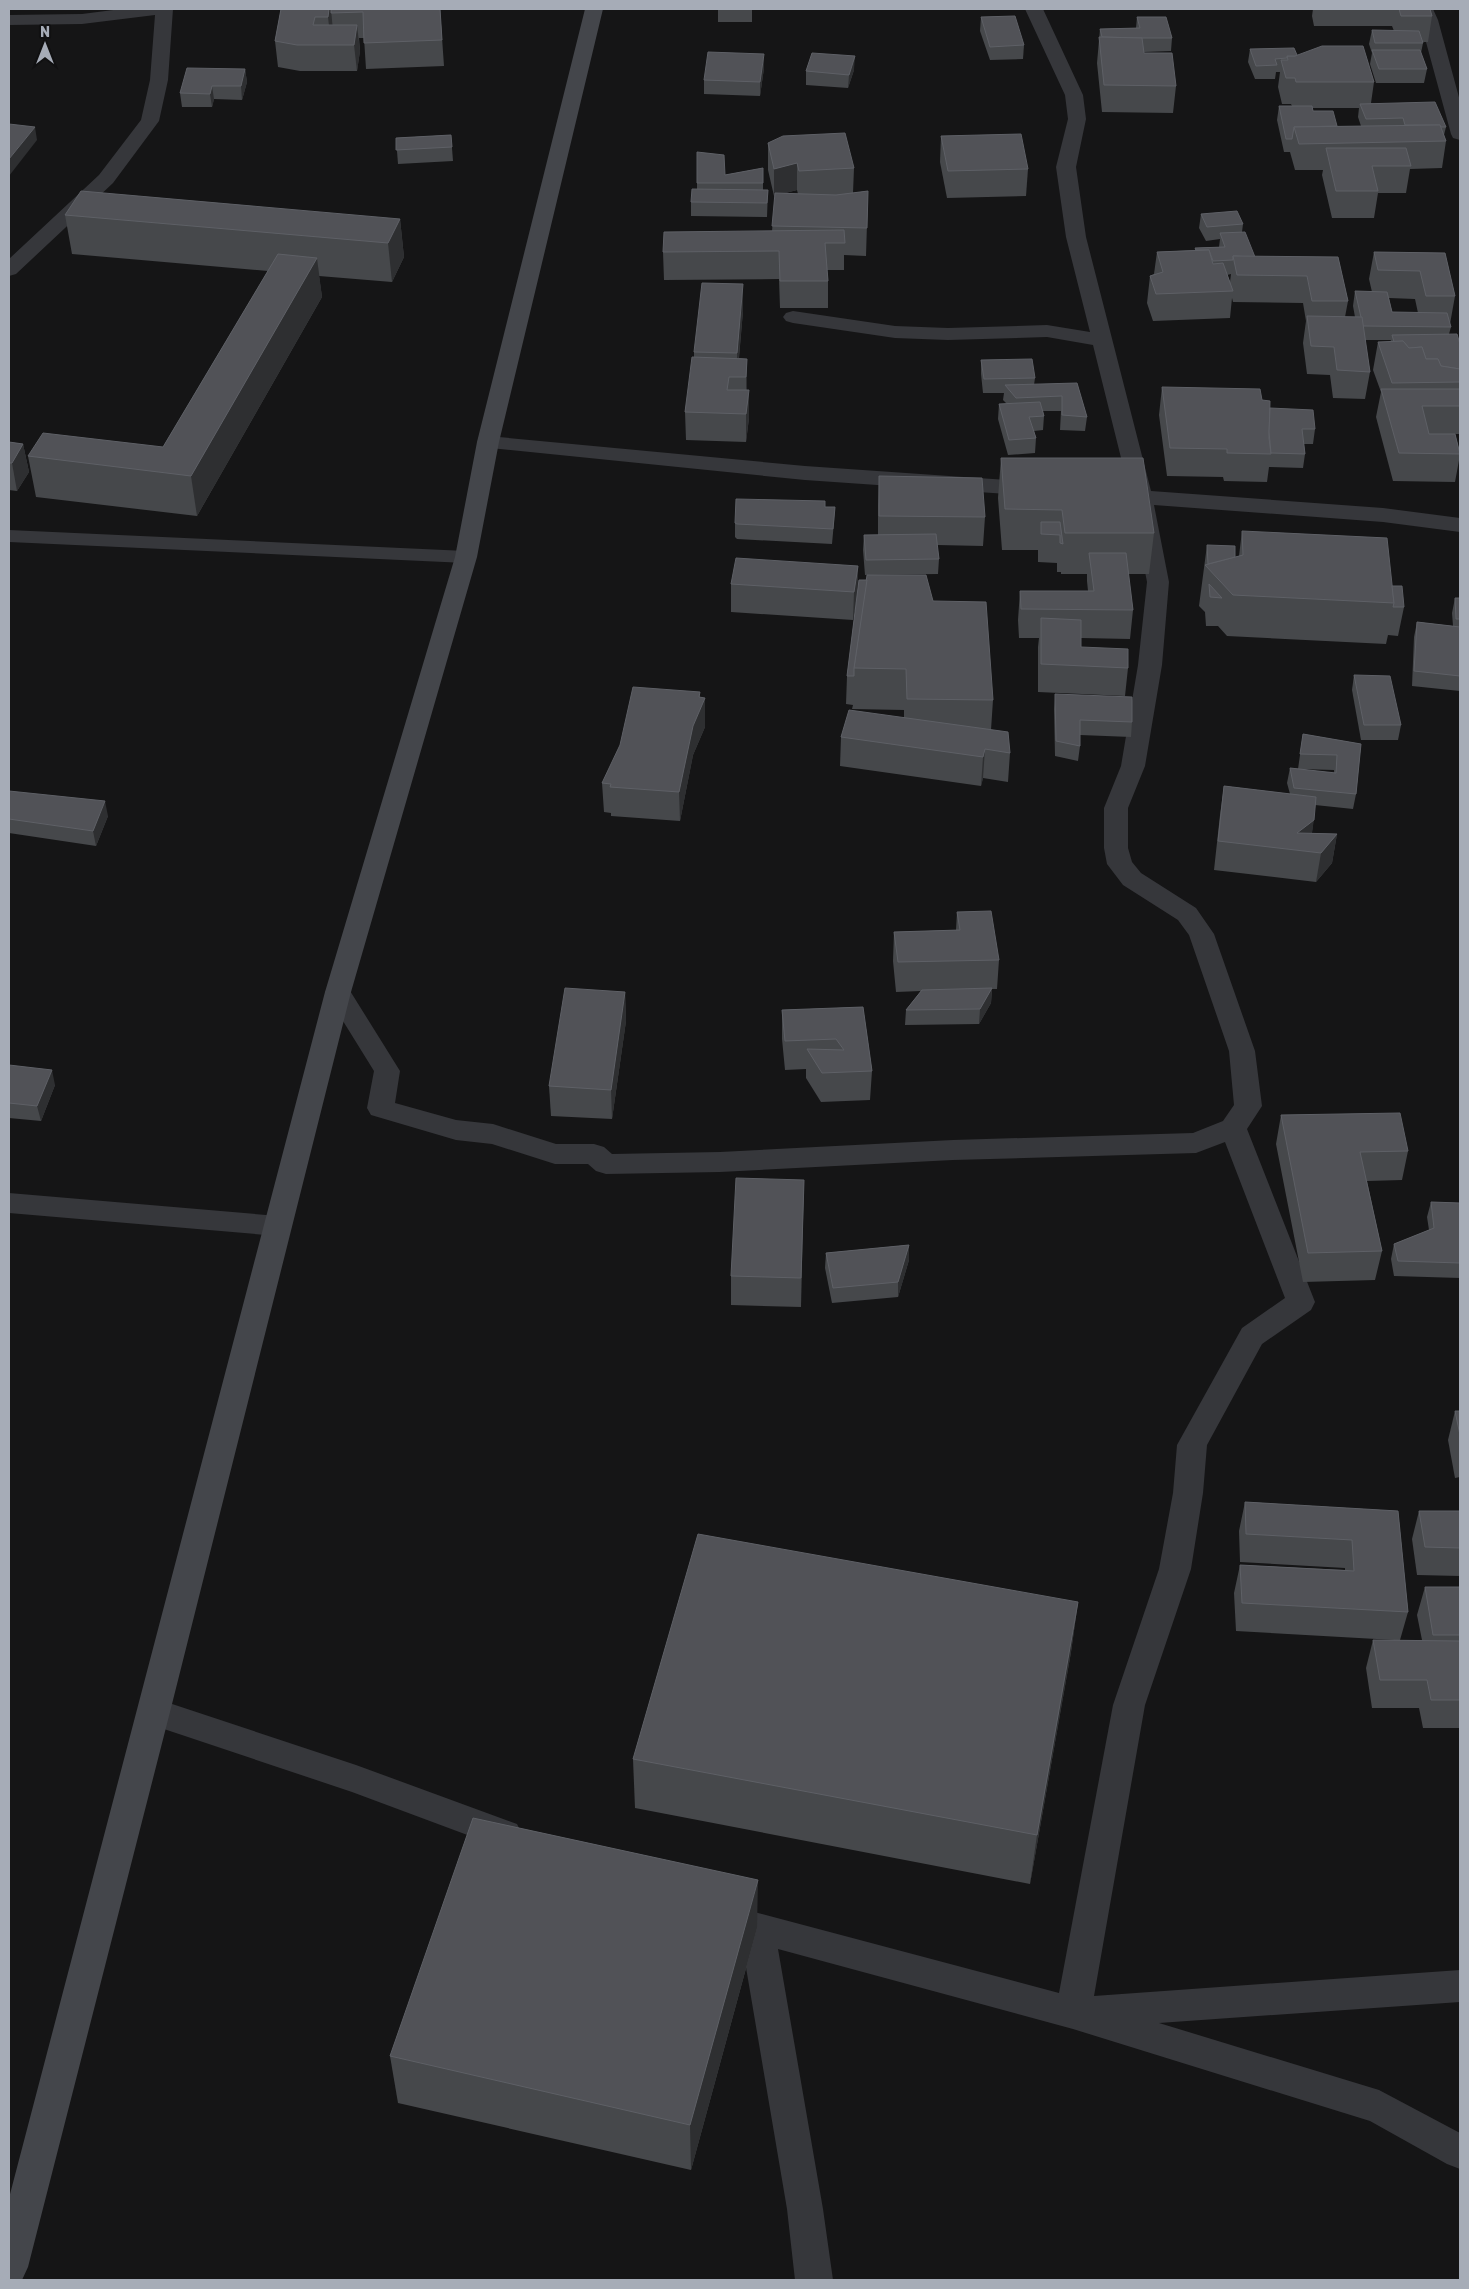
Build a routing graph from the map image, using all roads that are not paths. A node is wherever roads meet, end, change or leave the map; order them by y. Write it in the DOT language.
graph roads {
  1 [pos="163,9"];
  2 [pos="594,9"];
  3 [pos="1034,9"];
  4 [pos="1424,9"];
  5 [pos="113,12"];
  6 [pos="9,20"];
  7 [pos="1460,134"];
  8 [pos="9,270"];
  9 [pos="793,317"];
  10 [pos="1101,340"];
  11 [pos="488,442"];
  12 [pos="1053,490"];
  13 [pos="1102,494"];
  14 [pos="1142,497"];
  15 [pos="1460,525"];
  16 [pos="9,536"];
  17 [pos="466,557"];
  18 [pos="338,992"];
  19 [pos="1233,1128"];
  20 [pos="9,1203"];
  21 [pos="278,1226"];
  22 [pos="154,1712"];
  23 [pos="533,1844"];
  24 [pos="692,1903"];
  25 [pos="758,1928"];
  26 [pos="1460,1986"];
  27 [pos="1072,2013"];
  28 [pos="1460,2152"];
  29 [pos="9,2267"];
  30 [pos="814,2280"];
  1 -- 5 [label="street"];
  1 -- 8 [label="street"];
  2 -- 11 [label="main road"];
  3 -- 10 [label="street"];
  4 -- 7 [label="street"];
  5 -- 6 [label="street"];
  9 -- 10 [label="street"];
  10 -- 14 [label="street"];
  11 -- 12 [label="street"];
  11 -- 17 [label="main road"];
  13 -- 14 [label="street"];
  14 -- 15 [label="street"];
  14 -- 19 [label="street"];
  16 -- 17 [label="lane"];
  17 -- 18 [label="main road"];
  18 -- 19 [label="street"];
  18 -- 21 [label="main road"];
  19 -- 27 [label="street"];
  20 -- 21 [label="street"];
  21 -- 22 [label="main road"];
  22 -- 23 [label="street"];
  22 -- 29 [label="main road"];
  24 -- 25 [label="street"];
  25 -- 27 [label="street"];
  25 -- 30 [label="street"];
  26 -- 27 [label="street"];
  27 -- 28 [label="street"];
}
